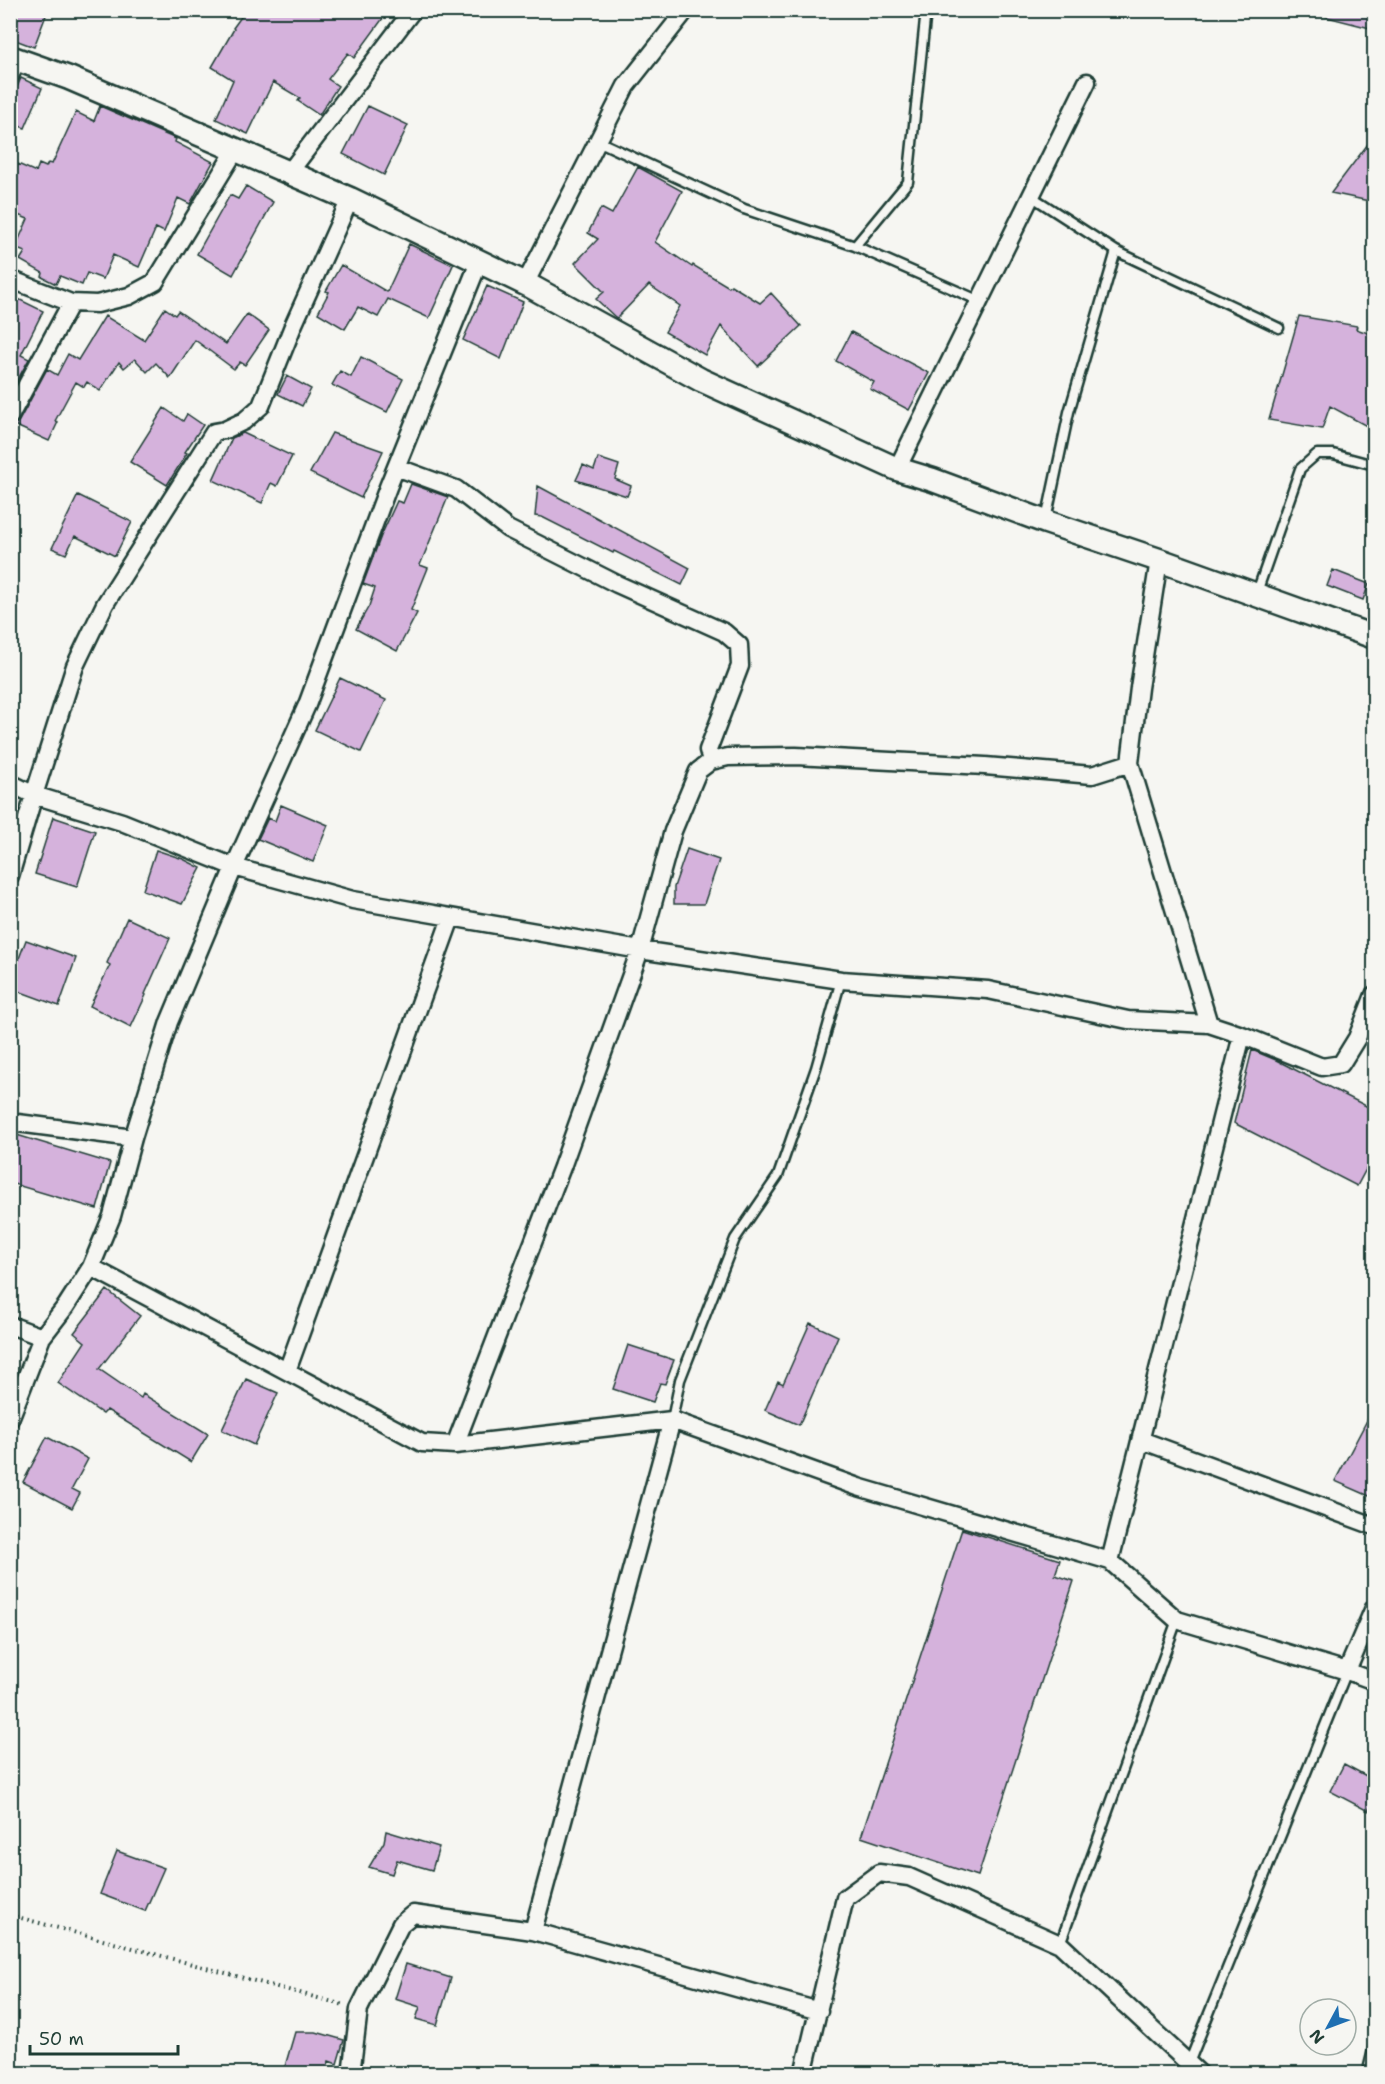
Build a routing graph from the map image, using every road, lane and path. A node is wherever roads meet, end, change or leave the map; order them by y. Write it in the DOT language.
graph roads {
  1 [pos="413,10"];
  2 [pos="686,10"];
  3 [pos="926,10"];
  4 [pos="13,64"];
  5 [pos="1087,82"];
  6 [pos="598,141"];
  7 [pos="235,151"];
  8 [pos="288,174"];
  9 [pos="1031,196"];
  10 [pos="350,199"];
  11 [pos="855,246"];
  12 [pos="1116,251"];
  13 [pos="479,262"];
  14 [pos="10,279"];
  15 [pos="525,284"];
  16 [pos="980,301"];
  17 [pos="71,303"];
  18 [pos="1279,328"];
  19 [pos="10,417"];
  20 [pos="1374,465"];
  21 [pos="396,467"];
  22 [pos="897,469"];
  23 [pos="1046,522"];
  24 [pos="1159,560"];
  25 [pos="1257,595"];
  26 [pos="1374,637"];
  27 [pos="711,761"];
  28 [pos="1130,763"];
  29 [pos="10,783"];
  30 [pos="34,795"];
  31 [pos="234,867"];
  32 [pos="10,876"];
  33 [pos="451,918"];
  34 [pos="640,950"];
  35 [pos="841,980"];
  36 [pos="1374,995"];
  37 [pos="1209,1024"];
  38 [pos="1242,1035"];
  39 [pos="10,1122"];
  40 [pos="133,1138"];
  41 [pos="91,1267"];
  42 [pos="10,1325"];
  43 [pos="42,1337"];
  44 [pos="287,1371"];
  45 [pos="10,1419"];
  46 [pos="672,1420"];
  47 [pos="1141,1440"];
  48 [pos="455,1445"];
  49 [pos="1374,1526"];
  50 [pos="1110,1561"];
  51 [pos="1374,1608"];
  52 [pos="1177,1620"];
  53 [pos="1347,1671"];
  54 [pos="1374,1681"];
  55 [pos="10,1915"];
  56 [pos="533,1930"];
  57 [pos="1060,1944"];
  58 [pos="359,2009"];
  59 [pos="819,2011"];
  60 [pos="1374,2046"];
  61 [pos="1194,2068"];
  62 [pos="351,2073"];
  63 [pos="803,2073"];
  64 [pos="1369,2073"];
  1 -- 8 [label="street"];
  2 -- 6 [label="street"];
  3 -- 11 [label="lane"];
  4 -- 7 [label="street"];
  5 -- 9 [label="street"];
  6 -- 11 [label="lane"];
  6 -- 15 [label="street"];
  7 -- 8 [label="street"];
  7 -- 17 [label="street"];
  8 -- 10 [label="street"];
  9 -- 12 [label="lane"];
  9 -- 16 [label="street"];
  10 -- 13 [label="street"];
  10 -- 30 [label="street"];
  11 -- 16 [label="lane"];
  12 -- 18 [label="lane"];
  12 -- 23 [label="lane"];
  13 -- 15 [label="street"];
  13 -- 21 [label="street"];
  14 -- 17 [label="street"];
  15 -- 22 [label="street"];
  16 -- 22 [label="street"];
  17 -- 19 [label="street"];
  20 -- 25 [label="lane"];
  21 -- 27 [label="street"];
  21 -- 31 [label="street"];
  22 -- 23 [label="street"];
  23 -- 24 [label="street"];
  24 -- 25 [label="street"];
  24 -- 28 [label="street"];
  25 -- 26 [label="street"];
  27 -- 28 [label="street"];
  27 -- 34 [label="street"];
  28 -- 37 [label="street"];
  29 -- 30 [label="street"];
  30 -- 31 [label="street"];
  30 -- 32 [label="street"];
  31 -- 33 [label="street"];
  31 -- 40 [label="street"];
  33 -- 34 [label="street"];
  33 -- 44 [label="street"];
  34 -- 35 [label="street"];
  34 -- 48 [label="street"];
  35 -- 37 [label="street"];
  35 -- 46 [label="lane"];
  36 -- 38 [label="street"];
  37 -- 38 [label="street"];
  38 -- 47 [label="street"];
  39 -- 40 [label="street"];
  40 -- 41 [label="street"];
  41 -- 43 [label="street"];
  41 -- 44 [label="street"];
  42 -- 43 [label="street"];
  43 -- 45 [label="street"];
  44 -- 48 [label="street"];
  46 -- 48 [label="street"];
  46 -- 50 [label="street"];
  46 -- 56 [label="street"];
  47 -- 49 [label="street"];
  47 -- 50 [label="street"];
  50 -- 52 [label="street"];
  51 -- 53 [label="street"];
  52 -- 53 [label="street"];
  52 -- 57 [label="lane"];
  53 -- 54 [label="street"];
  53 -- 61 [label="lane"];
  55 -- 58 [label="path"];
  56 -- 58 [label="street"];
  56 -- 59 [label="street"];
  57 -- 59 [label="street"];
  57 -- 61 [label="street"];
  58 -- 62 [label="street"];
  59 -- 63 [label="street"];
  60 -- 64 [label="lane"];
}
